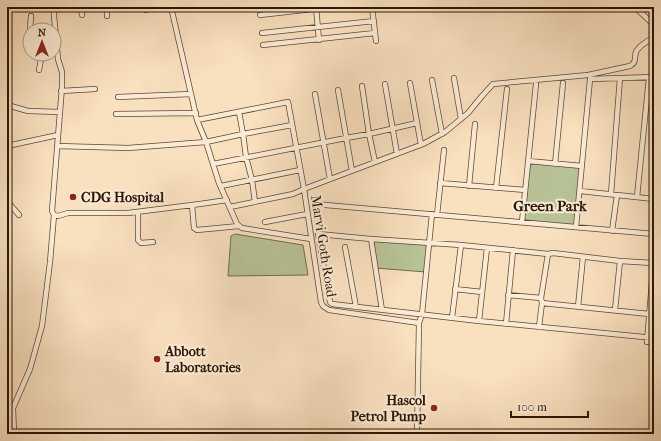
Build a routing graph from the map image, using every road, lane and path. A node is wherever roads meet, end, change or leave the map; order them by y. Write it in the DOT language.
graph roads {
  1 [pos="18,7"];
  2 [pos="54,7"];
  3 [pos="81,7"];
  4 [pos="106,7"];
  5 [pos="171,7"];
  6 [pos="330,7"];
  7 [pos="372,7"];
  8 [pos="635,7"];
  9 [pos="316,8"];
  10 [pos="7,10"];
  11 [pos="82,14"];
  12 [pos="260,15"];
  13 [pos="31,16"];
  14 [pos="107,16"];
  15 [pos="374,21"];
  16 [pos="31,22"];
  17 [pos="54,22"];
  18 [pos="654,24"];
  19 [pos="318,27"];
  20 [pos="262,33"];
  21 [pos="375,33"];
  22 [pos="654,37"];
  23 [pos="319,40"];
  24 [pos="376,42"];
  25 [pos="263,45"];
  26 [pos="40,62"];
  27 [pos="59,62"];
  28 [pos="39,70"];
  29 [pos="651,77"];
  30 [pos="454,78"];
  31 [pos="620,78"];
  32 [pos="432,80"];
  33 [pos="410,83"];
  34 [pos="563,83"];
  35 [pos="385,84"];
  36 [pos="536,84"];
  37 [pos="362,86"];
  38 [pos="95,89"];
  39 [pos="507,89"];
  40 [pos="338,90"];
  41 [pos="61,91"];
  42 [pos="191,94"];
  43 [pos="315,94"];
  44 [pos="118,97"];
  45 [pos="7,105"];
  46 [pos="60,112"];
  47 [pos="239,112"];
  48 [pos="196,113"];
  49 [pos="116,114"];
  50 [pos="461,119"];
  51 [pos="197,120"];
  52 [pos="417,123"];
  53 [pos="475,124"];
  54 [pos="292,125"];
  55 [pos="393,130"];
  56 [pos="243,134"];
  57 [pos="369,134"];
  58 [pos="442,134"];
  59 [pos="58,135"];
  60 [pos="346,138"];
  61 [pos="206,142"];
  62 [pos="323,142"];
  63 [pos="421,145"];
  64 [pos="7,146"];
  65 [pos="57,146"];
  66 [pos="296,148"];
  67 [pos="444,150"];
  68 [pos="397,154"];
  69 [pos="246,157"];
  70 [pos="528,161"];
  71 [pos="375,162"];
  72 [pos="213,164"];
  73 [pos="555,164"];
  74 [pos="582,166"];
  75 [pos="300,170"];
  76 [pos="352,171"];
  77 [pos="330,179"];
  78 [pos="252,180"];
  79 [pos="440,183"];
  80 [pos="221,186"];
  81 [pos="469,186"];
  82 [pos="496,188"];
  83 [pos="304,189"];
  84 [pos="525,190"];
  85 [pos="580,191"];
  86 [pos="611,194"];
  87 [pos="617,195"];
  88 [pos="638,197"];
  89 [pos="654,199"];
  90 [pos="227,200"];
  91 [pos="7,201"];
  92 [pos="255,202"];
  93 [pos="314,204"];
  94 [pos="192,205"];
  95 [pos="230,207"];
  96 [pos="138,212"];
  97 [pos="19,214"];
  98 [pos="307,214"];
  99 [pos="435,214"];
  100 [pos="54,215"];
  101 [pos="264,222"];
  102 [pos="522,222"];
  103 [pos="240,226"];
  104 [pos="576,227"];
  105 [pos="612,231"];
  106 [pos="654,234"];
  107 [pos="311,239"];
  108 [pos="371,239"];
  109 [pos="153,242"];
  110 [pos="429,243"];
  111 [pos="461,245"];
  112 [pos="345,246"];
  113 [pos="487,248"];
  114 [pos="514,250"];
  115 [pos="548,254"];
  116 [pos="582,257"];
  117 [pos="654,257"];
  118 [pos="620,261"];
  119 [pos="653,263"];
  120 [pos="455,289"];
  121 [pos="482,292"];
  122 [pos="508,295"];
  123 [pos="542,300"];
  124 [pos="356,306"];
  125 [pos="578,307"];
  126 [pos="382,310"];
  127 [pos="615,310"];
  128 [pos="422,314"];
  129 [pos="649,314"];
  130 [pos="452,318"];
  131 [pos="480,321"];
  132 [pos="419,323"];
  133 [pos="506,324"];
  134 [pos="539,327"];
  135 [pos="654,338"];
  136 [pos="648,339"];
  137 [pos="14,434"];
  138 [pos="417,434"];
  1 -- 10 [label="street"];
  2 -- 17 [label="street"];
  3 -- 11 [label="street"];
  4 -- 14 [label="street"];
  5 -- 42 [label="street"];
  6 -- 9 [label="street"];
  7 -- 15 [label="street"];
  8 -- 18 [label="street"];
  9 -- 12 [label="street"];
  9 -- 19 [label="street"];
  13 -- 16 [label="street"];
  15 -- 19 [label="street"];
  15 -- 21 [label="street"];
  19 -- 20 [label="street"];
  19 -- 23 [label="street"];
  21 -- 23 [label="street"];
  21 -- 24 [label="street"];
  22 -- 50 [label="street"];
  23 -- 25 [label="street"];
  26 -- 28 [label="street"];
  27 -- 41 [label="street"];
  29 -- 31 [label="street"];
  29 -- 88 [label="street"];
  30 -- 50 [label="street"];
  31 -- 74 [label="street"];
  31 -- 86 [label="street"];
  32 -- 58 [label="street"];
  33 -- 52 [label="street"];
  34 -- 73 [label="street"];
  35 -- 55 [label="street"];
  36 -- 70 [label="street"];
  37 -- 57 [label="street"];
  38 -- 41 [label="street"];
  39 -- 82 [label="street"];
  40 -- 60 [label="street"];
  41 -- 46 [label="street"];
  42 -- 44 [label="street"];
  42 -- 48 [label="street"];
  43 -- 62 [label="street"];
  45 -- 46 [label="street"];
  46 -- 59 [label="street"];
  47 -- 51 [label="street"];
  47 -- 54 [label="street, Marvi Goth Road"];
  47 -- 56 [label="street"];
  48 -- 49 [label="street"];
  48 -- 51 [label="street"];
  50 -- 58 [label="street"];
  51 -- 61 [label="street"];
  52 -- 55 [label="street"];
  52 -- 63 [label="street"];
  53 -- 81 [label="street"];
  54 -- 56 [label="street"];
  54 -- 66 [label="street, Marvi Goth Road"];
  55 -- 57 [label="street"];
  55 -- 68 [label="street"];
  56 -- 61 [label="street"];
  56 -- 69 [label="street"];
  57 -- 60 [label="street"];
  57 -- 71 [label="street"];
  58 -- 63 [label="street"];
  59 -- 64 [label="street"];
  59 -- 65 [label="street"];
  60 -- 62 [label="street"];
  60 -- 76 [label="street"];
  61 -- 65 [label="street"];
  61 -- 72 [label="street"];
  62 -- 66 [label="street"];
  62 -- 77 [label="street"];
  63 -- 68 [label="street"];
  65 -- 100 [label="street"];
  66 -- 69 [label="street"];
  66 -- 75 [label="street, Marvi Goth Road"];
  67 -- 79 [label="street"];
  68 -- 71 [label="street"];
  69 -- 72 [label="street"];
  69 -- 78 [label="street"];
  70 -- 73 [label="street"];
  70 -- 84 [label="street"];
  71 -- 76 [label="street"];
  72 -- 80 [label="street"];
  73 -- 74 [label="street"];
  74 -- 85 [label="street"];
  75 -- 78 [label="street"];
  75 -- 83 [label="street, Marvi Goth Road"];
  76 -- 77 [label="street"];
  77 -- 83 [label="street"];
  78 -- 80 [label="street"];
  78 -- 92 [label="street"];
  79 -- 81 [label="street"];
  79 -- 99 [label="street"];
  80 -- 90 [label="street"];
  81 -- 82 [label="street"];
  82 -- 84 [label="street"];
  83 -- 92 [label="street"];
  83 -- 98 [label="street, Marvi Goth Road"];
  84 -- 102 [label="street"];
  85 -- 86 [label="street"];
  85 -- 104 [label="street"];
  86 -- 87 [label="street"];
  87 -- 88 [label="street"];
  87 -- 105 [label="street"];
  88 -- 89 [label="street"];
  90 -- 94 [label="street"];
  90 -- 95 [label="street"];
  91 -- 97 [label="street"];
  92 -- 95 [label="street"];
  93 -- 99 [label="street"];
  94 -- 96 [label="street"];
  94 -- 103 [label="street"];
  95 -- 103 [label="street"];
  96 -- 100 [label="street"];
  96 -- 109 [label="street"];
  98 -- 101 [label="street"];
  98 -- 107 [label="street, Marvi Goth Road"];
  99 -- 102 [label="street"];
  99 -- 110 [label="street"];
  100 -- 137 [label="street"];
  102 -- 104 [label="street"];
  103 -- 107 [label="street"];
  104 -- 105 [label="street"];
  105 -- 106 [label="street"];
  107 -- 132 [label="street, Marvi Goth Road"];
  108 -- 110 [label="street"];
  108 -- 124 [label="street"];
  108 -- 126 [label="street"];
  110 -- 111 [label="street"];
  110 -- 128 [label="street"];
  111 -- 113 [label="street"];
  111 -- 120 [label="street"];
  112 -- 124 [label="street"];
  113 -- 114 [label="street"];
  113 -- 121 [label="street"];
  114 -- 115 [label="street"];
  114 -- 122 [label="street"];
  115 -- 116 [label="street"];
  115 -- 123 [label="street"];
  116 -- 118 [label="street"];
  116 -- 125 [label="street"];
  117 -- 119 [label="street"];
  118 -- 119 [label="street"];
  118 -- 127 [label="street"];
  119 -- 129 [label="street"];
  120 -- 121 [label="street"];
  120 -- 130 [label="street"];
  121 -- 131 [label="street"];
  122 -- 123 [label="street"];
  122 -- 133 [label="street"];
  123 -- 125 [label="street"];
  123 -- 134 [label="street"];
  124 -- 126 [label="street"];
  125 -- 127 [label="street"];
  126 -- 128 [label="street"];
  127 -- 129 [label="street"];
  128 -- 130 [label="street"];
  128 -- 132 [label="street"];
  129 -- 136 [label="street"];
  130 -- 131 [label="street"];
  131 -- 133 [label="street"];
  132 -- 138 [label="street"];
  133 -- 134 [label="street"];
  134 -- 136 [label="street"];
  135 -- 136 [label="street"];
}
